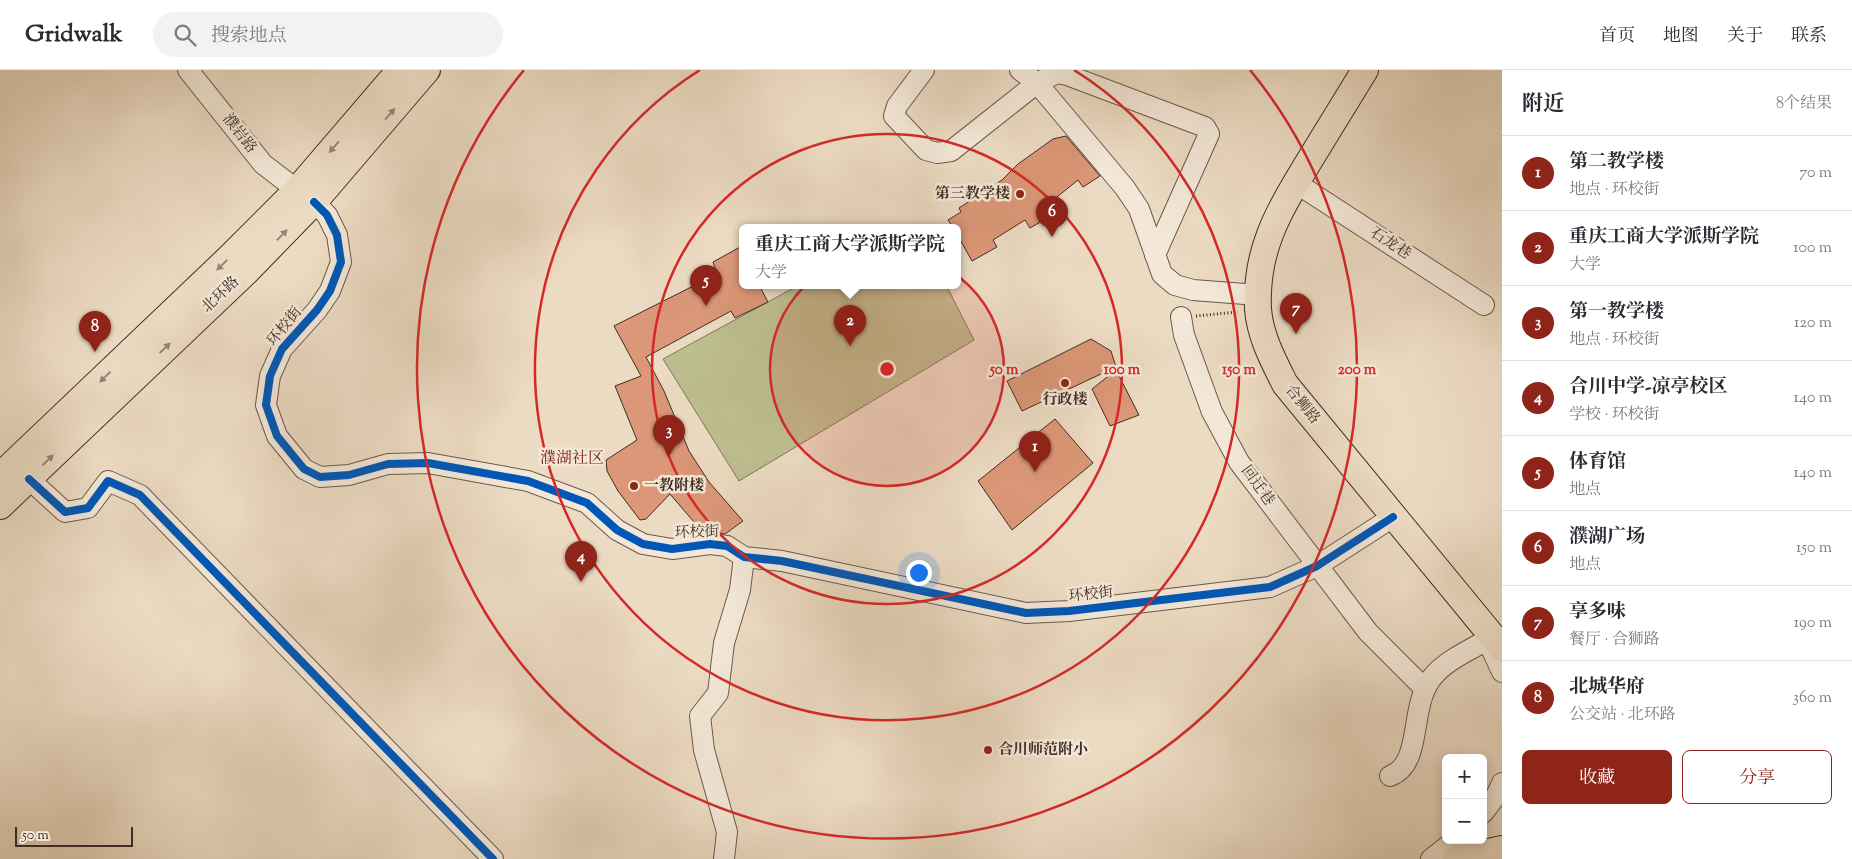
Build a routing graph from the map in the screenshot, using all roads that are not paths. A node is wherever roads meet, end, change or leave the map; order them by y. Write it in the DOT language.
graph roads {
  1 [pos="188,70"];
  2 [pos="400,70"];
  3 [pos="427,70"];
  4 [pos="924,70"];
  5 [pos="1020,70"];
  6 [pos="1365,70"];
  7 [pos="1037,83"];
  8 [pos="1296,183"];
  9 [pos="306,196"];
  10 [pos="1155,255"];
  11 [pos="1258,303"];
  12 [pos="1484,305"];
  13 [pos="1181,318"];
  14 [pos="0,476"];
  15 [pos="29,479"];
  16 [pos="0,506"];
  17 [pos="1393,517"];
  18 [pos="744,557"];
  19 [pos="1317,566"];
  20 [pos="1495,644"];
  21 [pos="1502,672"];
  22 [pos="1425,688"];
  23 [pos="1390,776"];
  24 [pos="1502,783"];
  25 [pos="1487,808"];
  26 [pos="1450,844"];
  27 [pos="1502,849"];
  28 [pos="493,859"];
  29 [pos="724,859"];
  30 [pos="1430,859"];
  31 [pos="1456,859"];
  1 -- 9 [label="street, 濮岩路"];
  2 -- 9 [label="main road, 北环路, one-way"];
  9 -- 3 [label="main road, 北环路, one-way"];
  4 -- 7 [label="street"];
  5 -- 7 [label="street"];
  6 -- 8 [label="main road, 合狮路"];
  7 -- 10 [label="street"];
  7 -- 10 [label="street"];
  8 -- 11 [label="main road, 合狮路"];
  8 -- 12 [label="street, 石龙巷"];
  9 -- 14 [label="main road, 北环路, one-way"];
  15 -- 9 [label="main road, 北环路, one-way"];
  9 -- 18 [label="street, 环校街"];
  10 -- 11 [label="street"];
  11 -- 17 [label="main road, 合狮路"];
  13 -- 19 [label="street, 回迁巷"];
  15 -- 16 [label="main road, 北环路"];
  15 -- 28 [label="street"];
  17 -- 19 [label="street, 环校街"];
  17 -- 20 [label="main road, 合狮路"];
  18 -- 19 [label="street, 环校街"];
  18 -- 29 [label="street"];
  19 -- 22 [label="street, 回迁巷"];
  20 -- 21 [label="street"];
  20 -- 22 [label="street"];
  22 -- 23 [label="street"];
  24 -- 25 [label="street"];
  26 -- 30 [label="street"];
  27 -- 31 [label="main road"];
}
